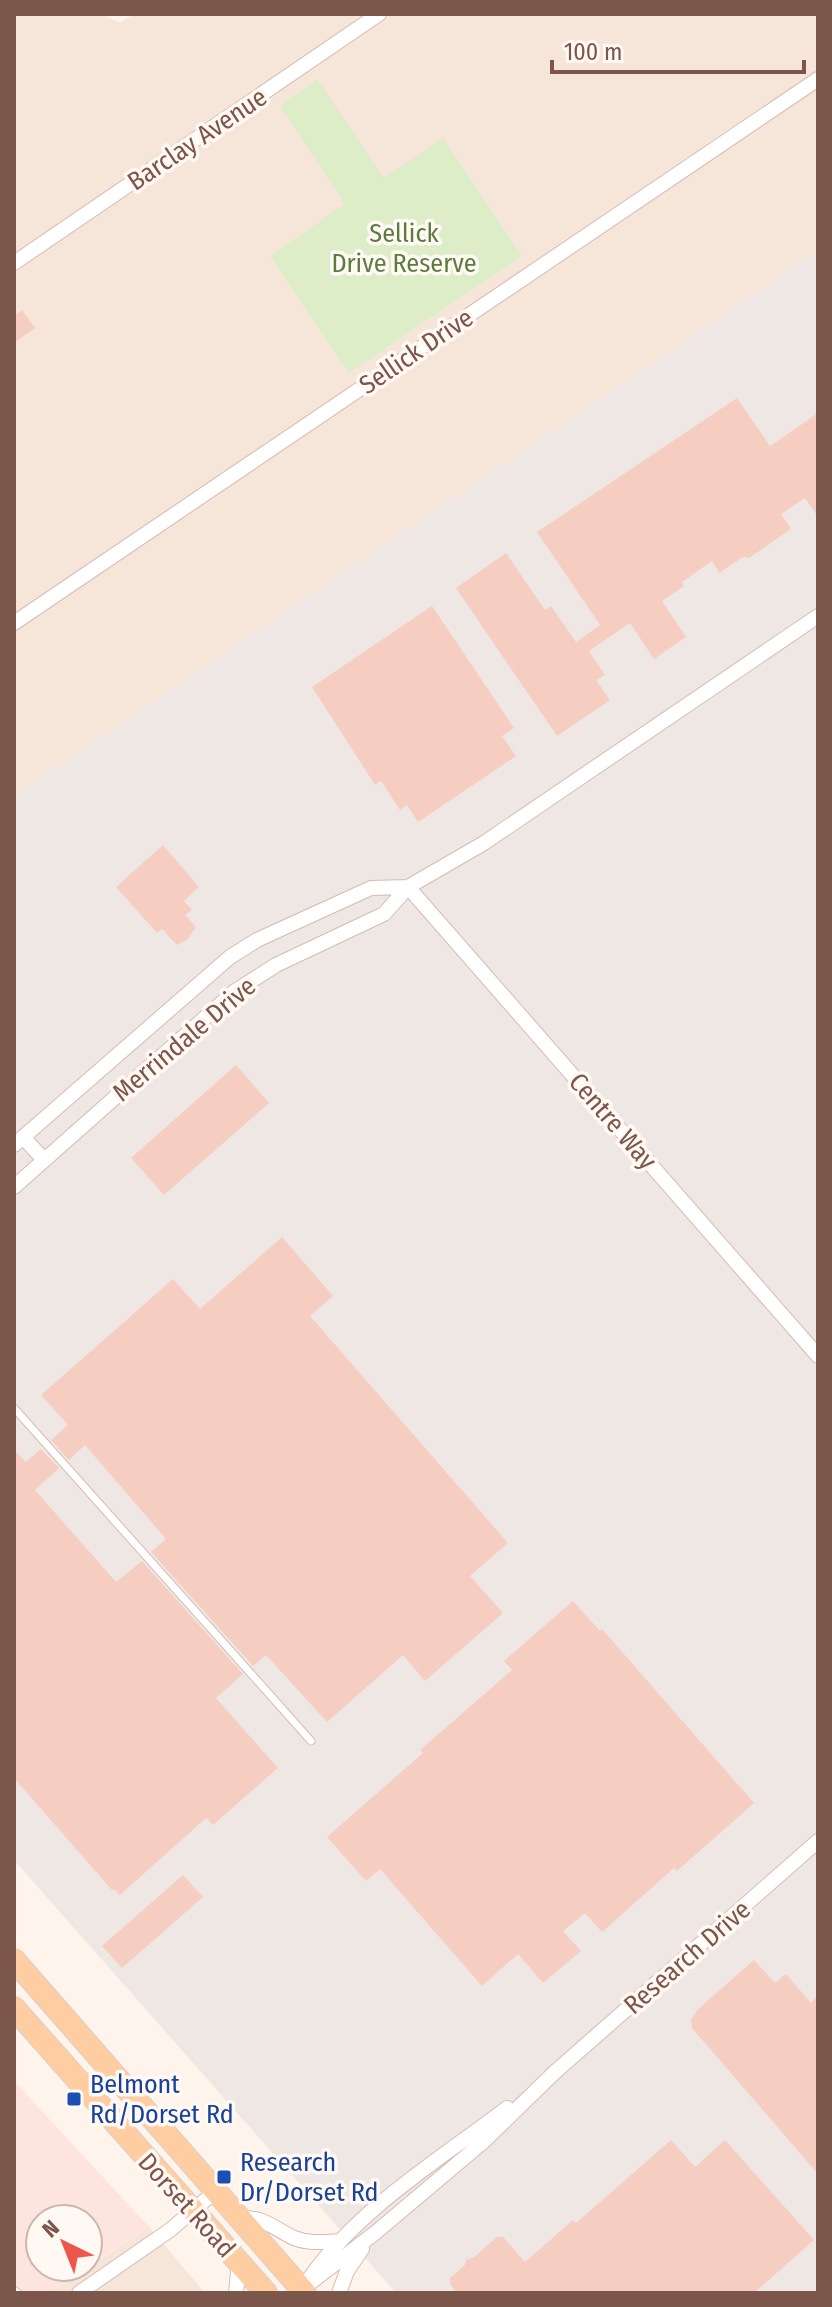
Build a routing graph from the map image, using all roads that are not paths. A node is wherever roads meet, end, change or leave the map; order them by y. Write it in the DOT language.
graph roads {
  1 [pos="379,14"];
  2 [pos="818,79"];
  3 [pos="14,263"];
  4 [pos="818,616"];
  5 [pos="14,623"];
  6 [pos="408,887"];
  7 [pos="19,1141"];
  8 [pos="44,1160"];
  9 [pos="14,1187"];
  10 [pos="818,1356"];
  11 [pos="14,1408"];
  12 [pos="311,1741"];
  13 [pos="818,1841"];
  14 [pos="16,1966"];
  15 [pos="14,2008"];
  16 [pos="555,2072"];
  17 [pos="216,2191"];
  18 [pos="192,2211"];
  19 [pos="240,2218"];
  20 [pos="375,2233"];
  21 [pos="340,2241"];
  22 [pos="239,2262"];
  23 [pos="301,2292"];
  24 [pos="79,2293"];
  25 [pos="236,2293"];
  26 [pos="266,2293"];
  27 [pos="339,2293"];
  1 -- 3 [label="street, Barclay Avenue"];
  2 -- 5 [label="street, Sellick Drive"];
  4 -- 6 [label="street, Merrindale Drive"];
  6 -- 7 [label="street, Merrindale Drive"];
  6 -- 8 [label="street, Merrindale Drive"];
  6 -- 10 [label="street, Centre Way"];
  7 -- 8 [label="street"];
  8 -- 9 [label="street, Merrindale Drive"];
  11 -- 12 [label="lane"];
  13 -- 16 [label="street, Research Drive"];
  14 -- 17 [label="main road, Dorset Road"];
  15 -- 18 [label="main road, Dorset Road"];
  16 -- 20 [label="street, Research Drive"];
  16 -- 21 [label="street, Research Drive"];
  17 -- 18 [label="street"];
  17 -- 19 [label="main road, Dorset Road"];
  18 -- 22 [label="main road, Dorset Road"];
  18 -- 24 [label="street"];
  19 -- 21 [label="street"];
  19 -- 23 [label="main road, Dorset Road"];
  20 -- 23 [label="street, Research Drive"];
  20 -- 27 [label="street"];
  21 -- 23 [label="street, Research Drive"];
  22 -- 25 [label="street"];
  22 -- 26 [label="main road, Dorset Road"];
}
